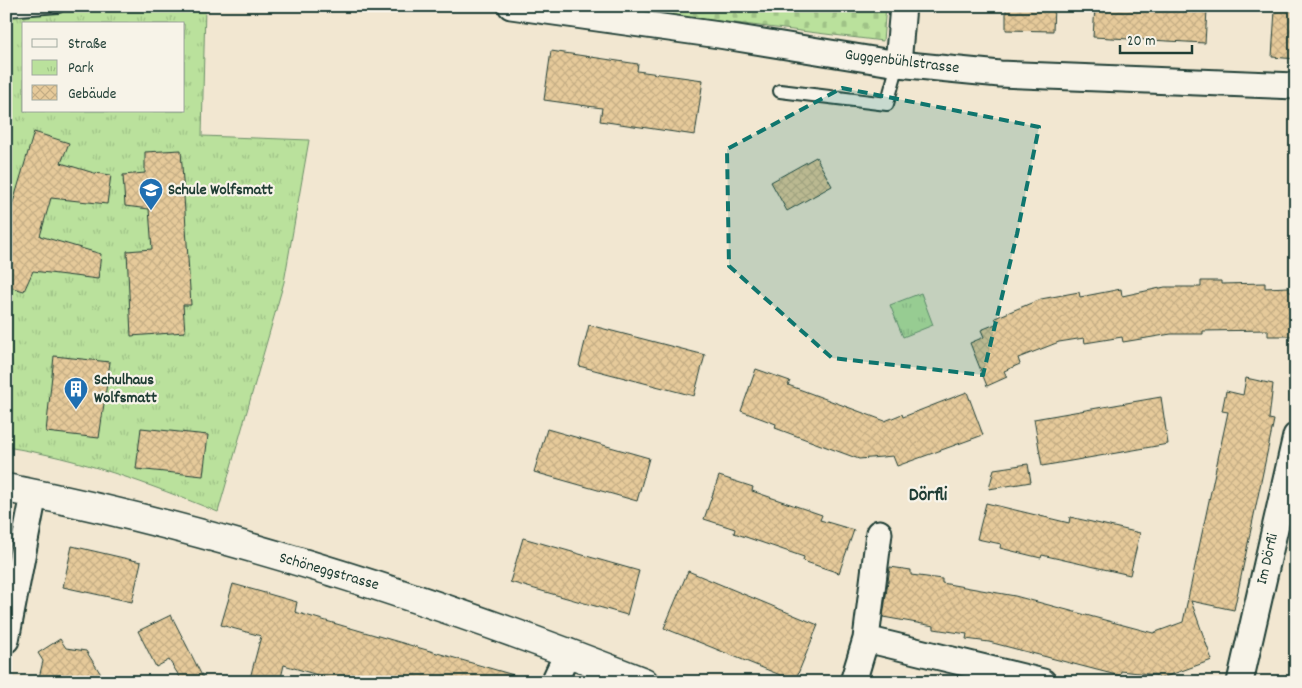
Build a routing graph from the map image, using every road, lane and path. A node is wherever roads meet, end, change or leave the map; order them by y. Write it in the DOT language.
graph roads {
  1 [pos="58,6"];
  2 [pos="511,6"];
  3 [pos="903,6"];
  4 [pos="6,10"];
  5 [pos="898,64"];
  6 [pos="1296,86"];
  7 [pos="780,91"];
  8 [pos="1296,436"];
  9 [pos="6,488"];
  10 [pos="34,494"];
  11 [pos="879,533"];
  12 [pos="866,639"];
  13 [pos="6,640"];
  14 [pos="568,652"];
  15 [pos="554,682"];
  16 [pos="644,682"];
  17 [pos="853,682"];
  18 [pos="1043,682"];
  19 [pos="1240,682"];
  1 -- 4 [label="lane"];
  2 -- 5 [label="street, Guggenbühlstrasse"];
  3 -- 5 [label="street"];
  5 -- 6 [label="street, Guggenbühlstrasse"];
  5 -- 7 [label="lane"];
  8 -- 19 [label="street, Im Dörfli"];
  9 -- 10 [label="street, Schöneggstrasse"];
  10 -- 13 [label="street"];
  10 -- 14 [label="street, Schöneggstrasse"];
  11 -- 12 [label="street"];
  12 -- 17 [label="street"];
  12 -- 18 [label="street"];
  14 -- 15 [label="street"];
  14 -- 16 [label="street, Schöneggstrasse"];
}
